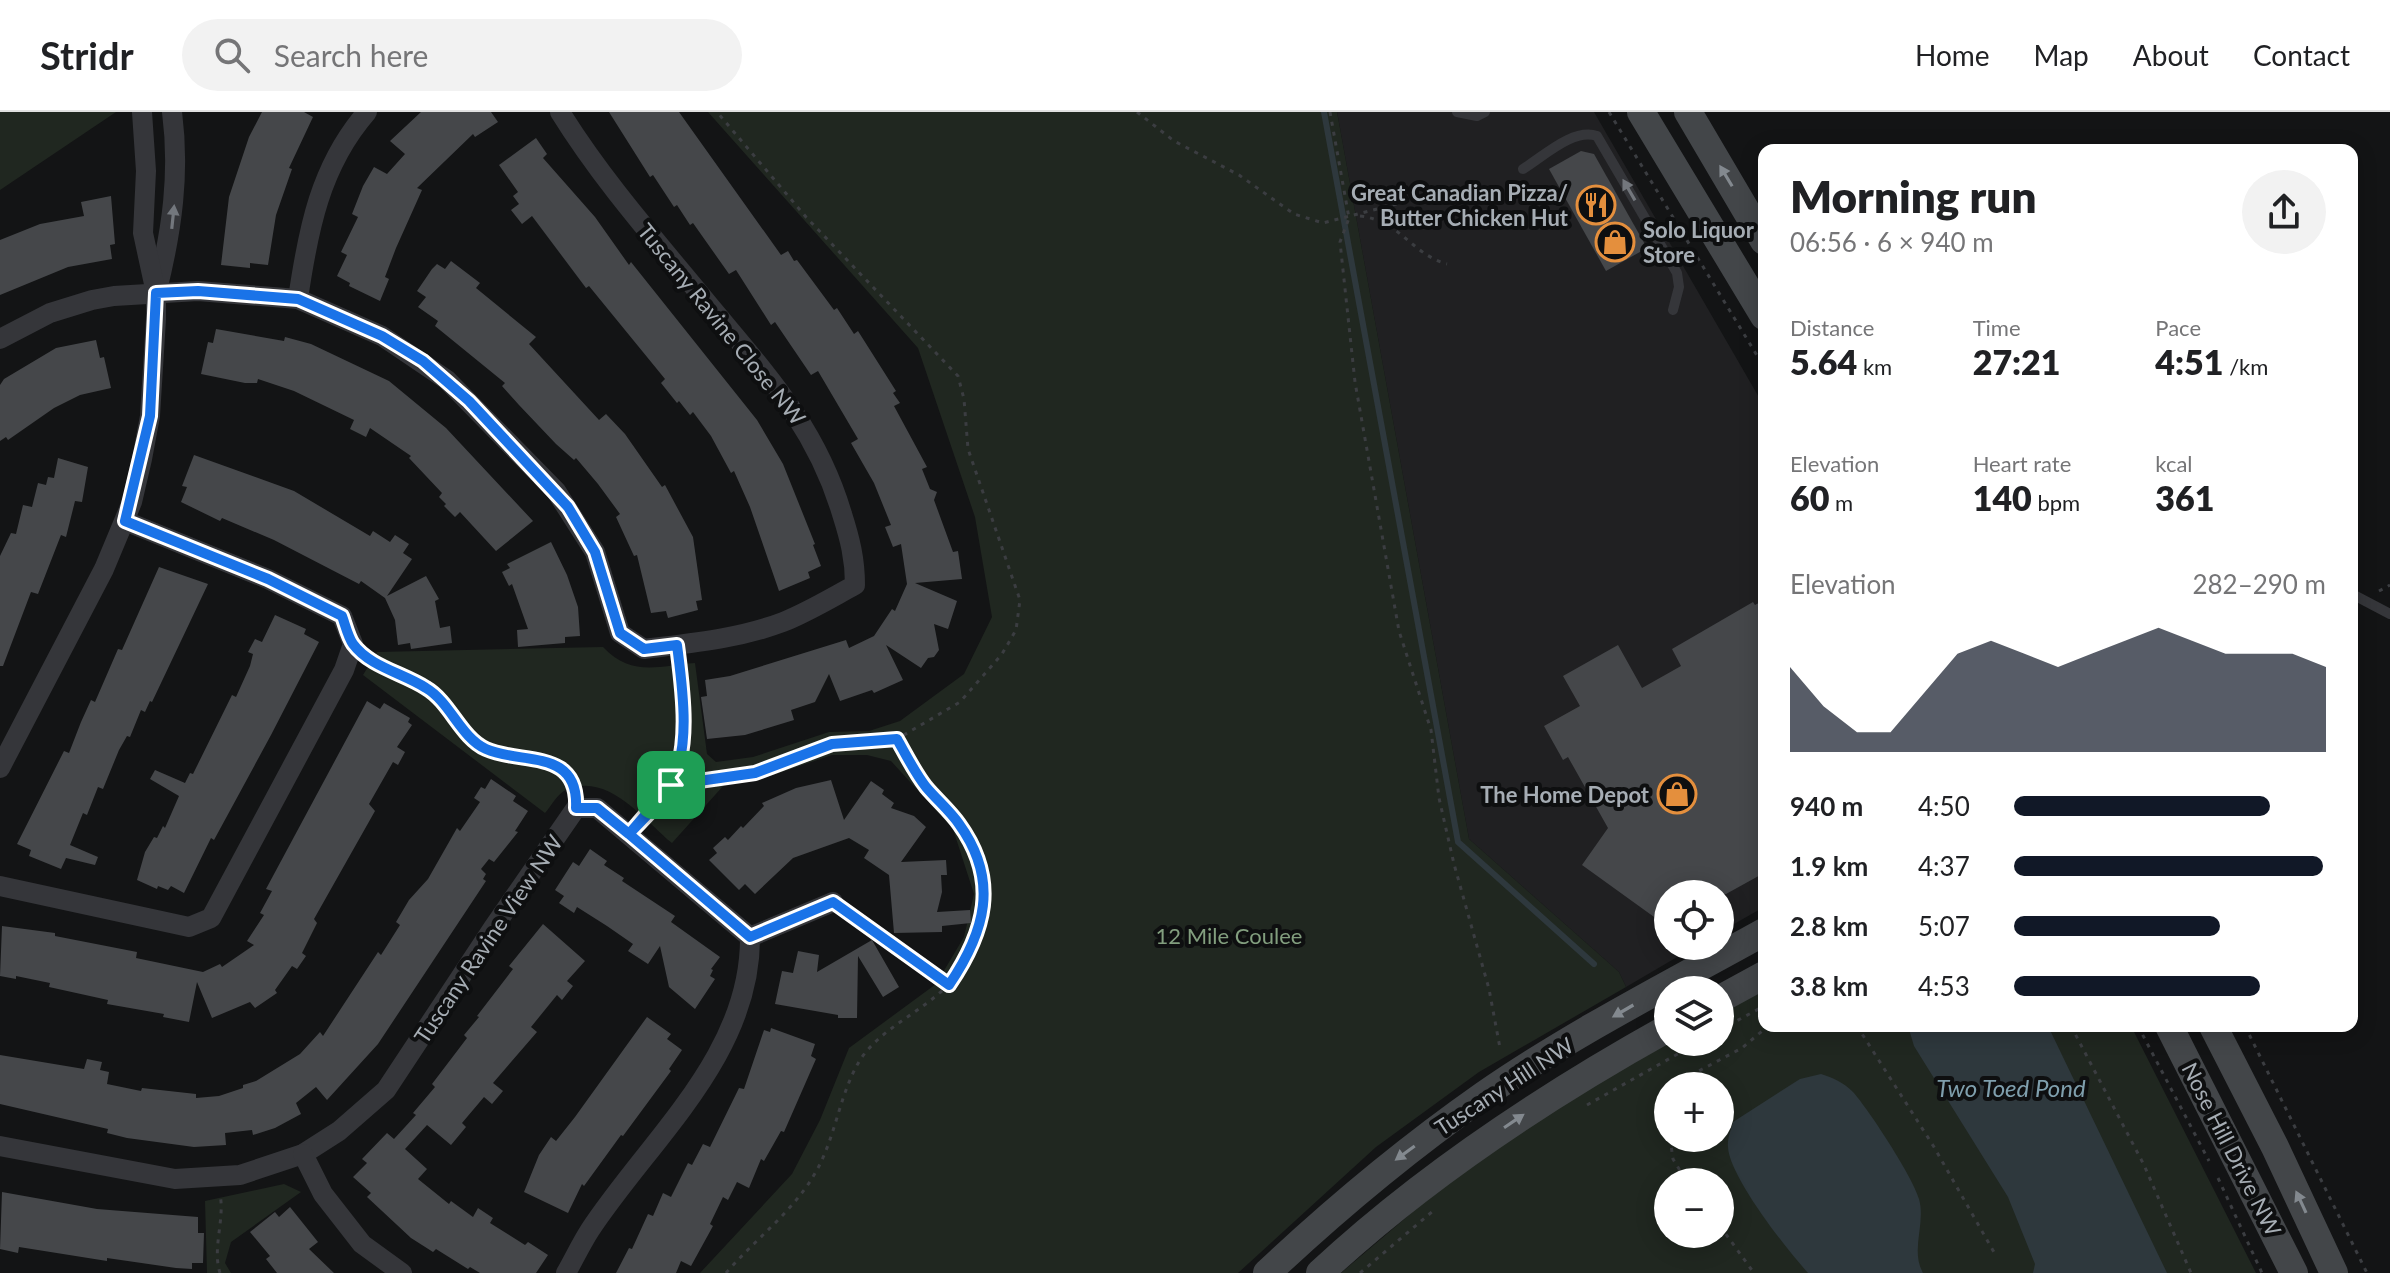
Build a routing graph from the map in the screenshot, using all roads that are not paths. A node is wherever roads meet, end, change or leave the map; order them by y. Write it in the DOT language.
graph roads {
  1 [pos="142,112"];
  2 [pos="172,112"];
  3 [pos="367,112"];
  4 [pos="560,112"];
  5 [pos="1457,112"];
  6 [pos="1485,112"];
  7 [pos="1641,112"];
  8 [pos="1688,112"];
  9 [pos="1523,169"];
  10 [pos="1758,231"];
  11 [pos="156,293"];
  12 [pos="298,299"];
  13 [pos="1758,306"];
  14 [pos="1673,310"];
  15 [pos="0,339"];
  16 [pos="125,521"];
  17 [pos="2358,597"];
  18 [pos="2390,614"];
  19 [pos="0,768"];
  20 [pos="0,886"];
  21 [pos="833,902"];
  22 [pos="1758,935"];
  23 [pos="750,937"];
  24 [pos="1758,978"];
  25 [pos="1734,991"];
  26 [pos="2172,1032"];
  27 [pos="2216,1032"];
  28 [pos="1654,1036"];
  29 [pos="0,1146"];
  30 [pos="303,1154"];
  31 [pos="402,1273"];
  32 [pos="566,1273"];
  33 [pos="1267,1273"];
  34 [pos="1320,1273"];
  35 [pos="2294,1273"];
  36 [pos="2334,1273"];
  1 -- 11 [label="street"];
  11 -- 2 [label="street, one-way"];
  3 -- 12 [label="street"];
  4 -- 12 [label="street, Tuscany Ravine Close NW"];
  5 -- 6 [label="lane"];
  7 -- 13 [label="street"];
  10 -- 8 [label="street, one-way"];
  14 -- 9 [label="lane, one-way"];
  11 -- 12 [label="street, Tuscany Ravine Close NW"];
  11 -- 15 [label="street, Tuscany Ravine Close NW"];
  11 -- 16 [label="street"];
  16 -- 19 [label="street"];
  16 -- 20 [label="street"];
  17 -- 18 [label="lane"];
  21 -- 23 [label="street"];
  22 -- 33 [label="street, Tuscany Hill NW, one-way"];
  23 -- 30 [label="street, Tuscany Ravine View NW"];
  23 -- 32 [label="street"];
  24 -- 25 [label="street"];
  26 -- 35 [label="street, Nose Hill Drive NW"];
  36 -- 27 [label="street, Nose Hill Drive NW, one-way"];
  34 -- 28 [label="street, Tuscany Hill NW, one-way"];
  29 -- 30 [label="street, Tuscany Ravine View NW"];
  30 -- 31 [label="street"];
}
